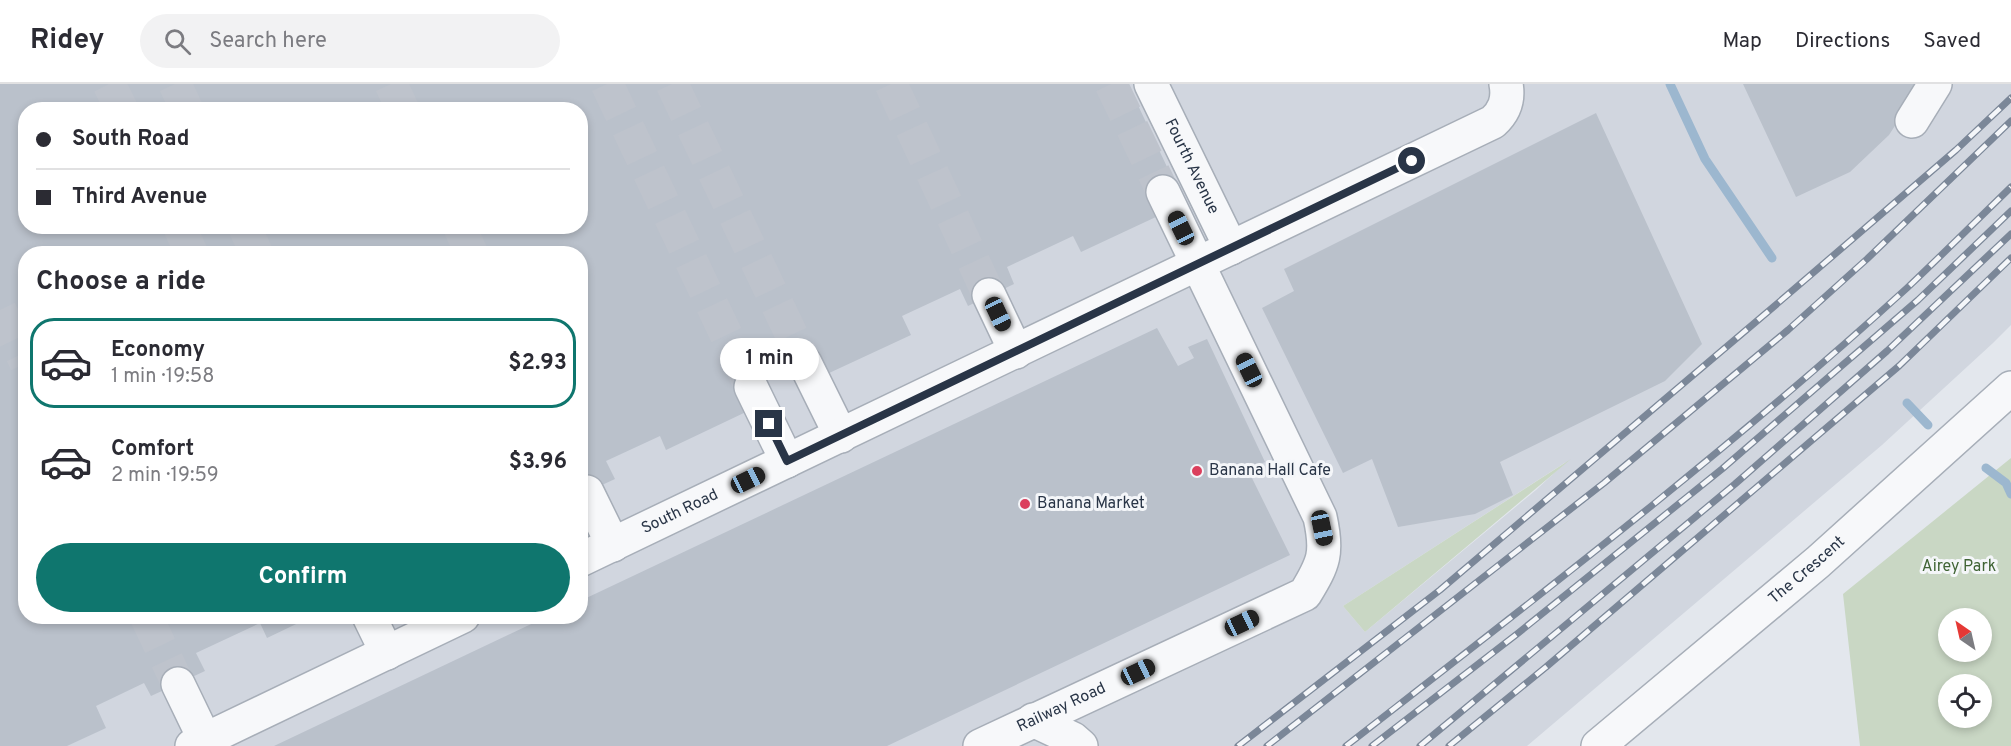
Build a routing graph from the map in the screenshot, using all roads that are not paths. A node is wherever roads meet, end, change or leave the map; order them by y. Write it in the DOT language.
graph roads {
  1 [pos="1151,84"];
  2 [pos="1506,84"];
  3 [pos="1935,84"];
  4 [pos="1912,121"];
  5 [pos="1163,192"];
  6 [pos="1231,248"];
  7 [pos="1198,265"];
  8 [pos="989,296"];
  9 [pos="1016,352"];
  10 [pos="805,363"];
  11 [pos="752,387"];
  12 [pos="2011,388"];
  13 [pos="841,436"];
  14 [pos="787,461"];
  15 [pos="588,494"];
  16 [pos="613,545"];
  17 [pos="588,556"];
  18 [pos="373,624"];
  19 [pos="437,624"];
  20 [pos="387,653"];
  21 [pos="178,684"];
  22 [pos="1033,720"];
  23 [pos="198,743"];
  24 [pos="980,746"];
  25 [pos="1081,746"];
  26 [pos="1598,746"];
  1 -- 6 [label="street, Fourth Avenue"];
  2 -- 6 [label="street, South Road"];
  3 -- 4 [label="street"];
  5 -- 7 [label="street"];
  6 -- 7 [label="street, South Road"];
  7 -- 9 [label="street, South Road"];
  7 -- 22 [label="street, Railway Road"];
  8 -- 9 [label="street"];
  9 -- 13 [label="street, South Road"];
  10 -- 13 [label="street"];
  11 -- 14 [label="street"];
  12 -- 26 [label="street, The Crescent"];
  13 -- 14 [label="street, South Road"];
  14 -- 16 [label="street, South Road"];
  15 -- 16 [label="street"];
  16 -- 17 [label="street, South Road"];
  18 -- 20 [label="street"];
  19 -- 20 [label="street"];
  20 -- 23 [label="street"];
  21 -- 23 [label="street"];
  22 -- 24 [label="street, Railway Road"];
  22 -- 25 [label="street"];
}
